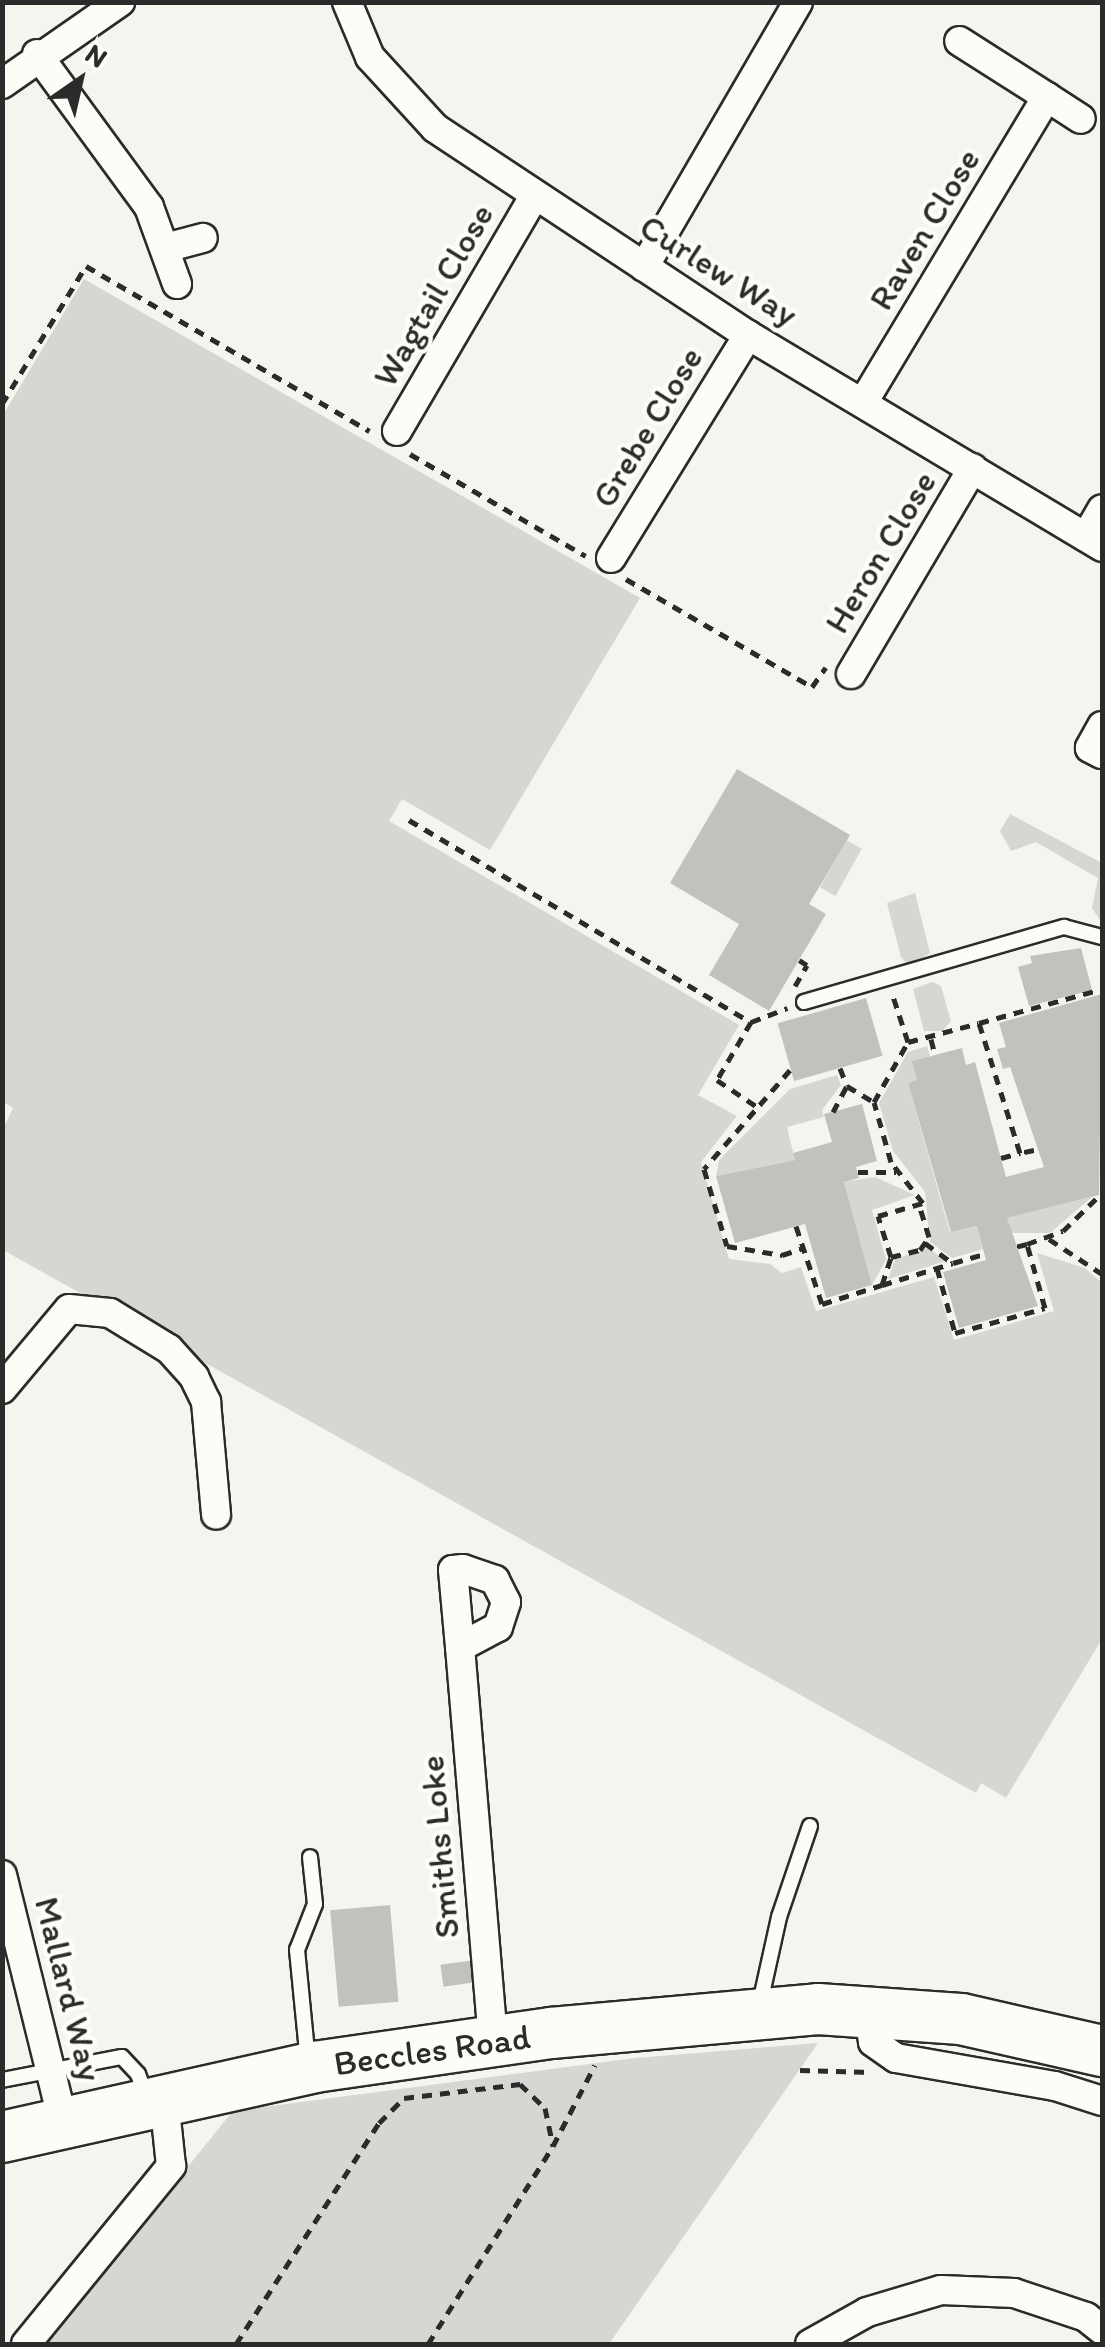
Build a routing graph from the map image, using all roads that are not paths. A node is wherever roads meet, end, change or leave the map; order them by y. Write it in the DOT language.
graph roads {
  1 [pos="120,2"];
  2 [pos="347,2"];
  3 [pos="798,2"];
  4 [pos="959,41"];
  5 [pos="38,54"];
  6 [pos="2,84"];
  7 [pos="1048,97"];
  8 [pos="1081,118"];
  9 [pos="534,197"];
  10 [pos="203,238"];
  11 [pos="165,248"];
  12 [pos="644,267"];
  13 [pos="178,284"];
  14 [pos="748,336"];
  15 [pos="864,401"];
  16 [pos="393,439"];
  17 [pos="973,468"];
  18 [pos="1102,509"];
  19 [pos="1094,542"];
  20 [pos="608,565"];
  21 [pos="851,674"];
  22 [pos="1102,726"];
  23 [pos="1102,754"];
  24 [pos="1102,937"];
  25 [pos="804,1002"];
  26 [pos="2,1389"];
  27 [pos="216,1516"];
  28 [pos="460,1647"];
  29 [pos="810,1826"];
  30 [pos="310,1856"];
  31 [pos="2,1875"];
  32 [pos="868,2010"];
  33 [pos="758,2015"];
  34 [pos="494,2042"];
  35 [pos="1102,2050"];
  36 [pos="50,2067"];
  37 [pos="308,2068"];
  38 [pos="2,2080"];
  39 [pos="156,2101"];
  40 [pos="1102,2101"];
  41 [pos="63,2121"];
  42 [pos="2,2137"];
  43 [pos="1102,2330"];
  44 [pos="26,2344"];
  45 [pos="810,2344"];
  1 -- 5 [label="street"];
  2 -- 9 [label="street, Curlew Way"];
  3 -- 12 [label="street"];
  4 -- 7 [label="street"];
  5 -- 6 [label="street"];
  5 -- 11 [label="street"];
  7 -- 8 [label="street"];
  7 -- 15 [label="street, Raven Close"];
  9 -- 12 [label="street, Curlew Way"];
  9 -- 16 [label="street, Wagtail Close"];
  10 -- 11 [label="street"];
  11 -- 13 [label="street"];
  12 -- 14 [label="street, Curlew Way"];
  14 -- 15 [label="street, Curlew Way"];
  14 -- 20 [label="street, Grebe Close"];
  15 -- 17 [label="street, Curlew Way"];
  17 -- 19 [label="street, Curlew Way"];
  17 -- 21 [label="street, Heron Close"];
  18 -- 19 [label="street"];
  22 -- 23 [label="street"];
  24 -- 25 [label="lane"];
  26 -- 27 [label="street"];
  28 -- 34 [label="street, Smiths Loke"];
  29 -- 33 [label="lane"];
  30 -- 37 [label="lane"];
  31 -- 36 [label="street, Mallard Way"];
  32 -- 33 [label="highway, Beccles Road"];
  32 -- 35 [label="highway, Beccles Road"];
  32 -- 40 [label="street"];
  33 -- 34 [label="highway, Beccles Road"];
  34 -- 37 [label="highway, Beccles Road"];
  36 -- 38 [label="lane"];
  36 -- 39 [label="lane"];
  36 -- 41 [label="street, Mallard Way"];
  37 -- 39 [label="highway, Beccles Road"];
  39 -- 41 [label="highway, Beccles Road"];
  39 -- 44 [label="street"];
  41 -- 42 [label="highway, Beccles Road"];
  43 -- 45 [label="street"];
}
